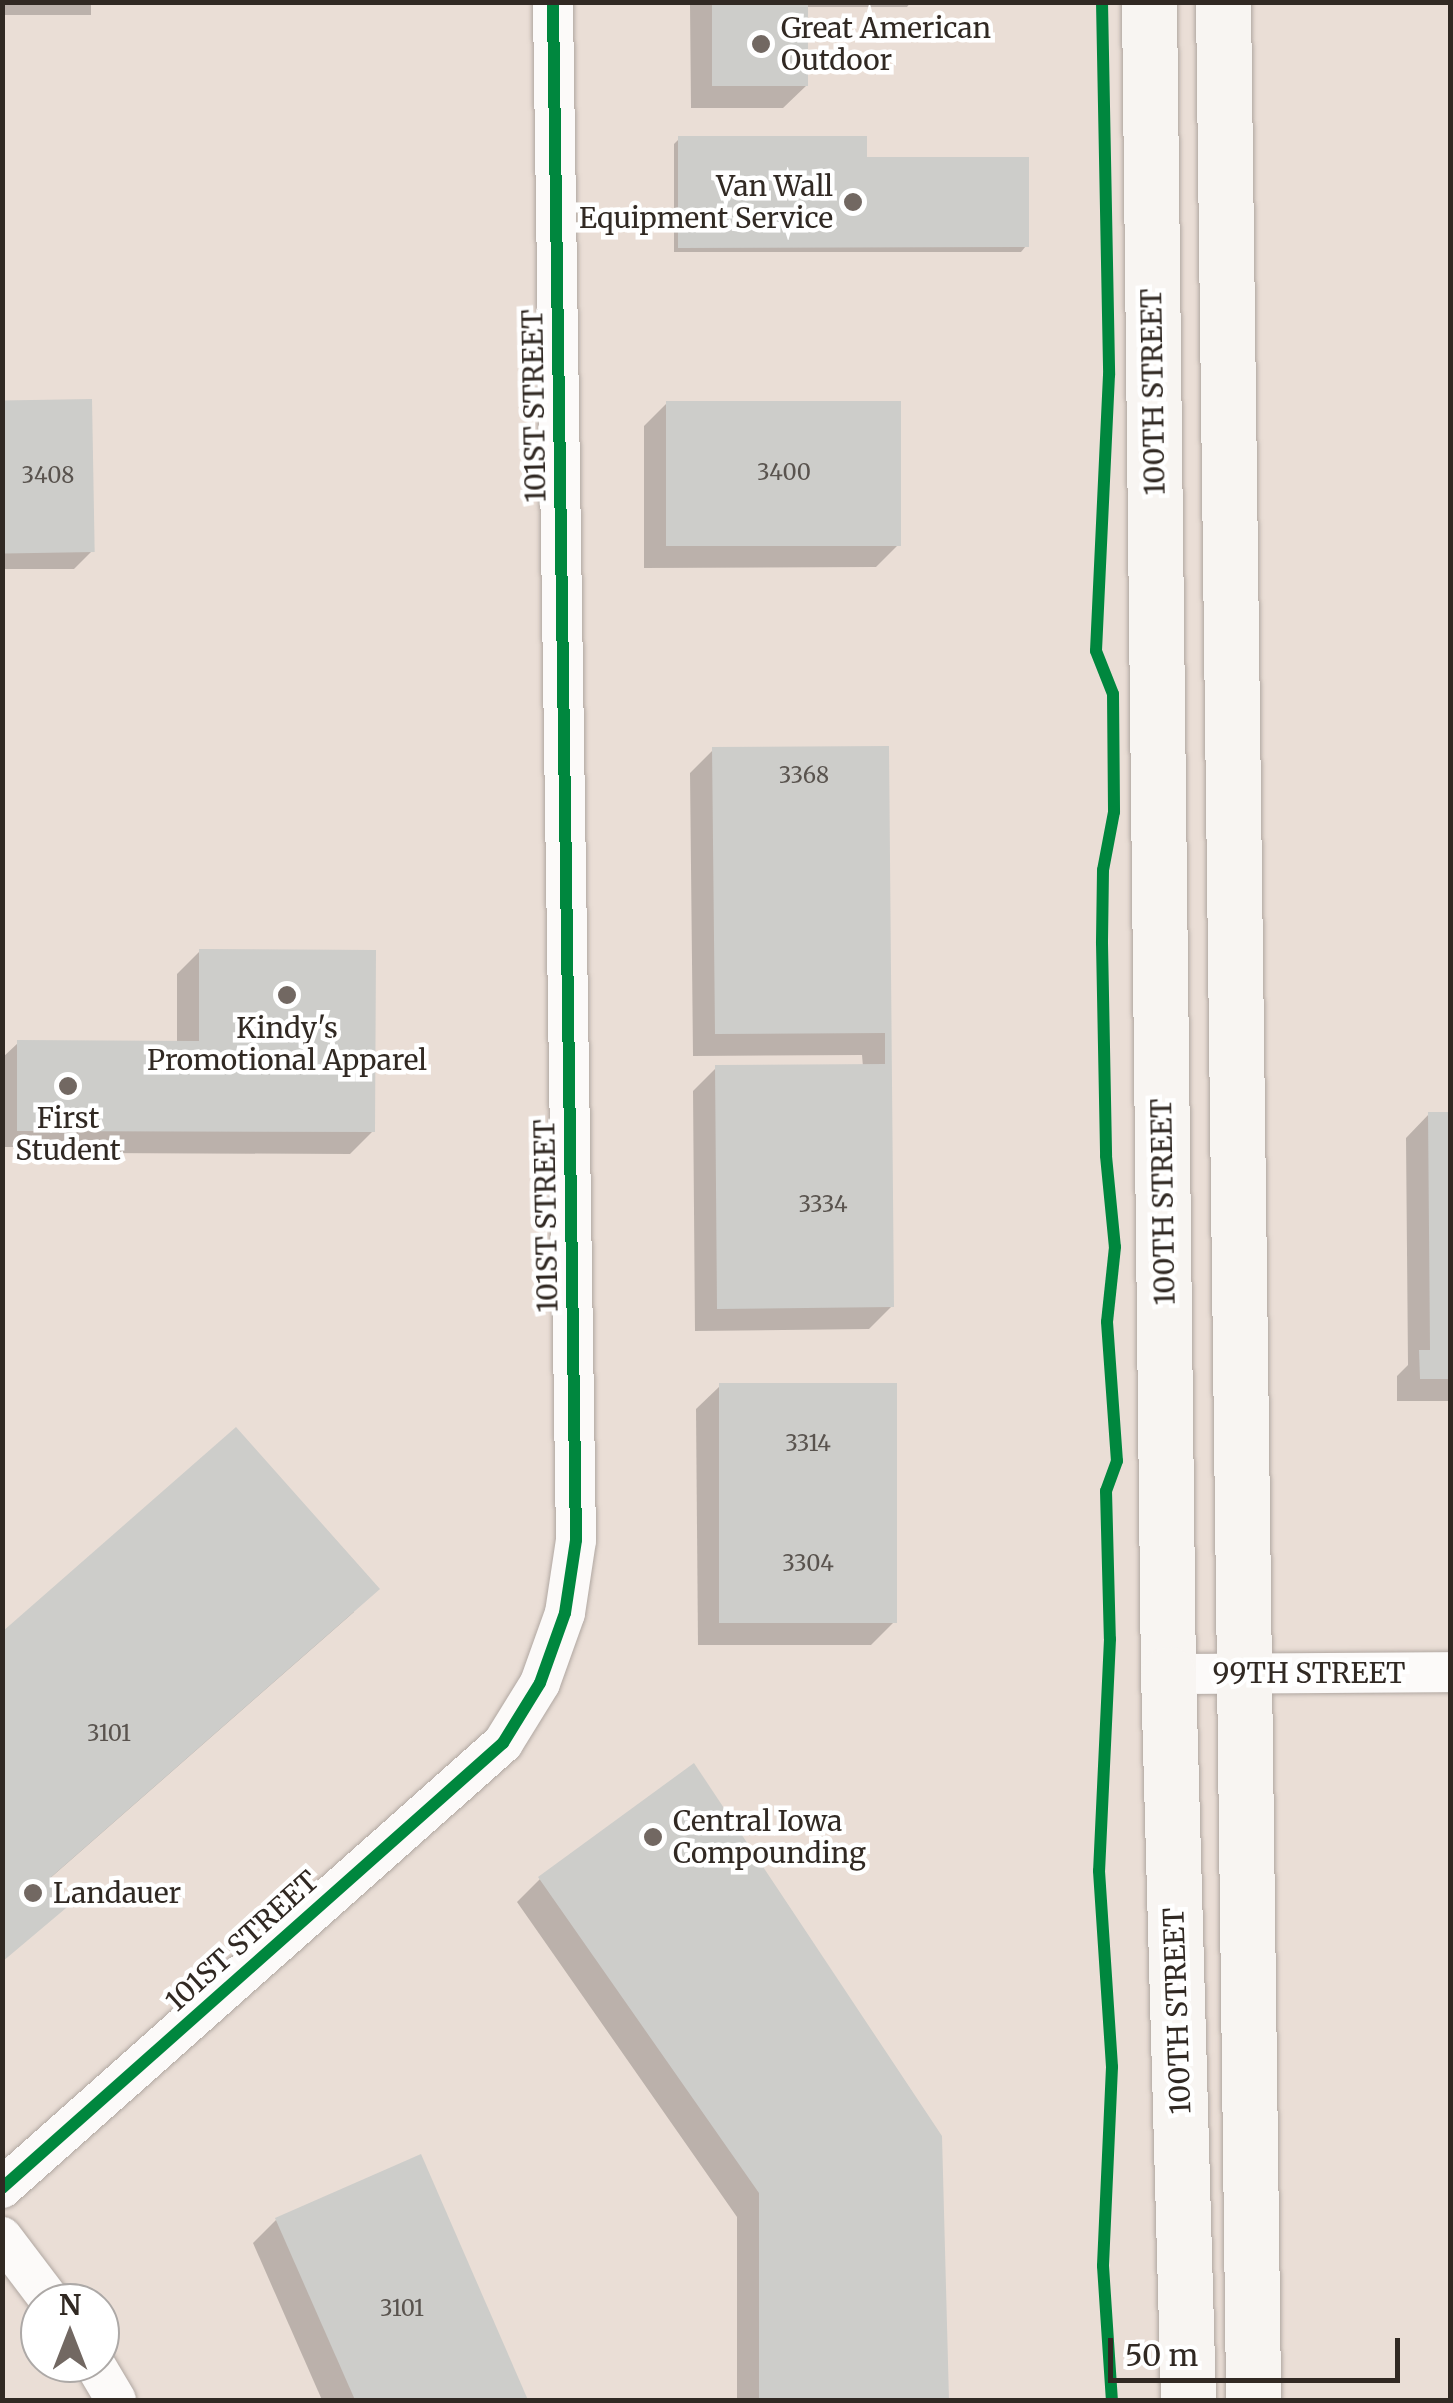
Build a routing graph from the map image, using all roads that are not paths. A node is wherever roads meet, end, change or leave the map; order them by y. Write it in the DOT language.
graph roads {
  1 [pos="554,2"];
  2 [pos="1149,2"];
  3 [pos="1223,2"];
  4 [pos="1450,1672"];
  5 [pos="1168,1674"];
  6 [pos="1242,1674"];
  7 [pos="2,2188"];
  8 [pos="2,2237"];
  9 [pos="37,2283"];
  10 [pos="1188,2400"];
  11 [pos="1253,2400"];
  1 -- 7 [label="street, 101ST STREET"];
  2 -- 5 [label="main road, 100TH STREET"];
  3 -- 6 [label="main road"];
  4 -- 6 [label="street, 99TH STREET"];
  5 -- 6 [label="street, 99TH STREET"];
  5 -- 10 [label="main road, 100TH STREET"];
  6 -- 11 [label="main road"];
  8 -- 9 [label="street"];
}
